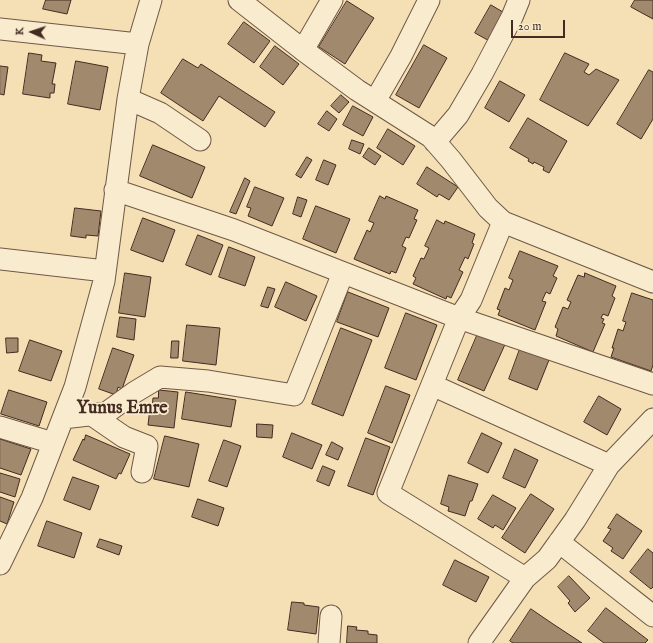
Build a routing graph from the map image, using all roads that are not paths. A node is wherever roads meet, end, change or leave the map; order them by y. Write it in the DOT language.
graph roads {
  1 [pos="151,0"];
  2 [pos="239,0"];
  3 [pos="332,0"];
  4 [pos="429,0"];
  5 [pos="519,0"];
  6 [pos="0,29"];
  7 [pos="138,44"];
  8 [pos="303,50"];
  9 [pos="128,99"];
  10 [pos="375,101"];
  11 [pos="200,140"];
  12 [pos="435,142"];
  13 [pos="115,190"];
  14 [pos="503,222"];
  15 [pos="0,259"];
  16 [pos="105,271"];
  17 [pos="343,273"];
  18 [pos="651,278"];
  19 [pos="459,318"];
  20 [pos="653,384"];
  21 [pos="432,385"];
  22 [pos="92,415"];
  23 [pos="63,418"];
  24 [pos="652,421"];
  25 [pos="0,427"];
  26 [pos="53,443"];
  27 [pos="608,465"];
  28 [pos="142,472"];
  29 [pos="559,542"];
  30 [pos="0,564"];
  31 [pos="525,578"];
  32 [pos="331,616"];
  33 [pos="653,616"];
  34 [pos="329,643"];
  35 [pos="479,643"];
  1 -- 7 [label="street"];
  2 -- 8 [label="street"];
  3 -- 8 [label="street"];
  4 -- 10 [label="street"];
  5 -- 12 [label="street"];
  6 -- 7 [label="street"];
  7 -- 9 [label="street"];
  8 -- 10 [label="street"];
  9 -- 11 [label="street"];
  9 -- 13 [label="street"];
  10 -- 12 [label="street"];
  12 -- 14 [label="street"];
  13 -- 16 [label="street"];
  13 -- 17 [label="street"];
  14 -- 18 [label="street"];
  14 -- 19 [label="street"];
  15 -- 16 [label="street"];
  16 -- 23 [label="street"];
  17 -- 19 [label="street"];
  17 -- 22 [label="street"];
  19 -- 20 [label="street"];
  19 -- 21 [label="street"];
  21 -- 27 [label="street"];
  21 -- 31 [label="street"];
  22 -- 23 [label="street"];
  22 -- 28 [label="street"];
  23 -- 26 [label="street"];
  24 -- 27 [label="street"];
  25 -- 26 [label="street"];
  26 -- 30 [label="street"];
  27 -- 29 [label="street"];
  29 -- 31 [label="street"];
  29 -- 33 [label="street"];
  31 -- 35 [label="street"];
  32 -- 34 [label="street"];
}
